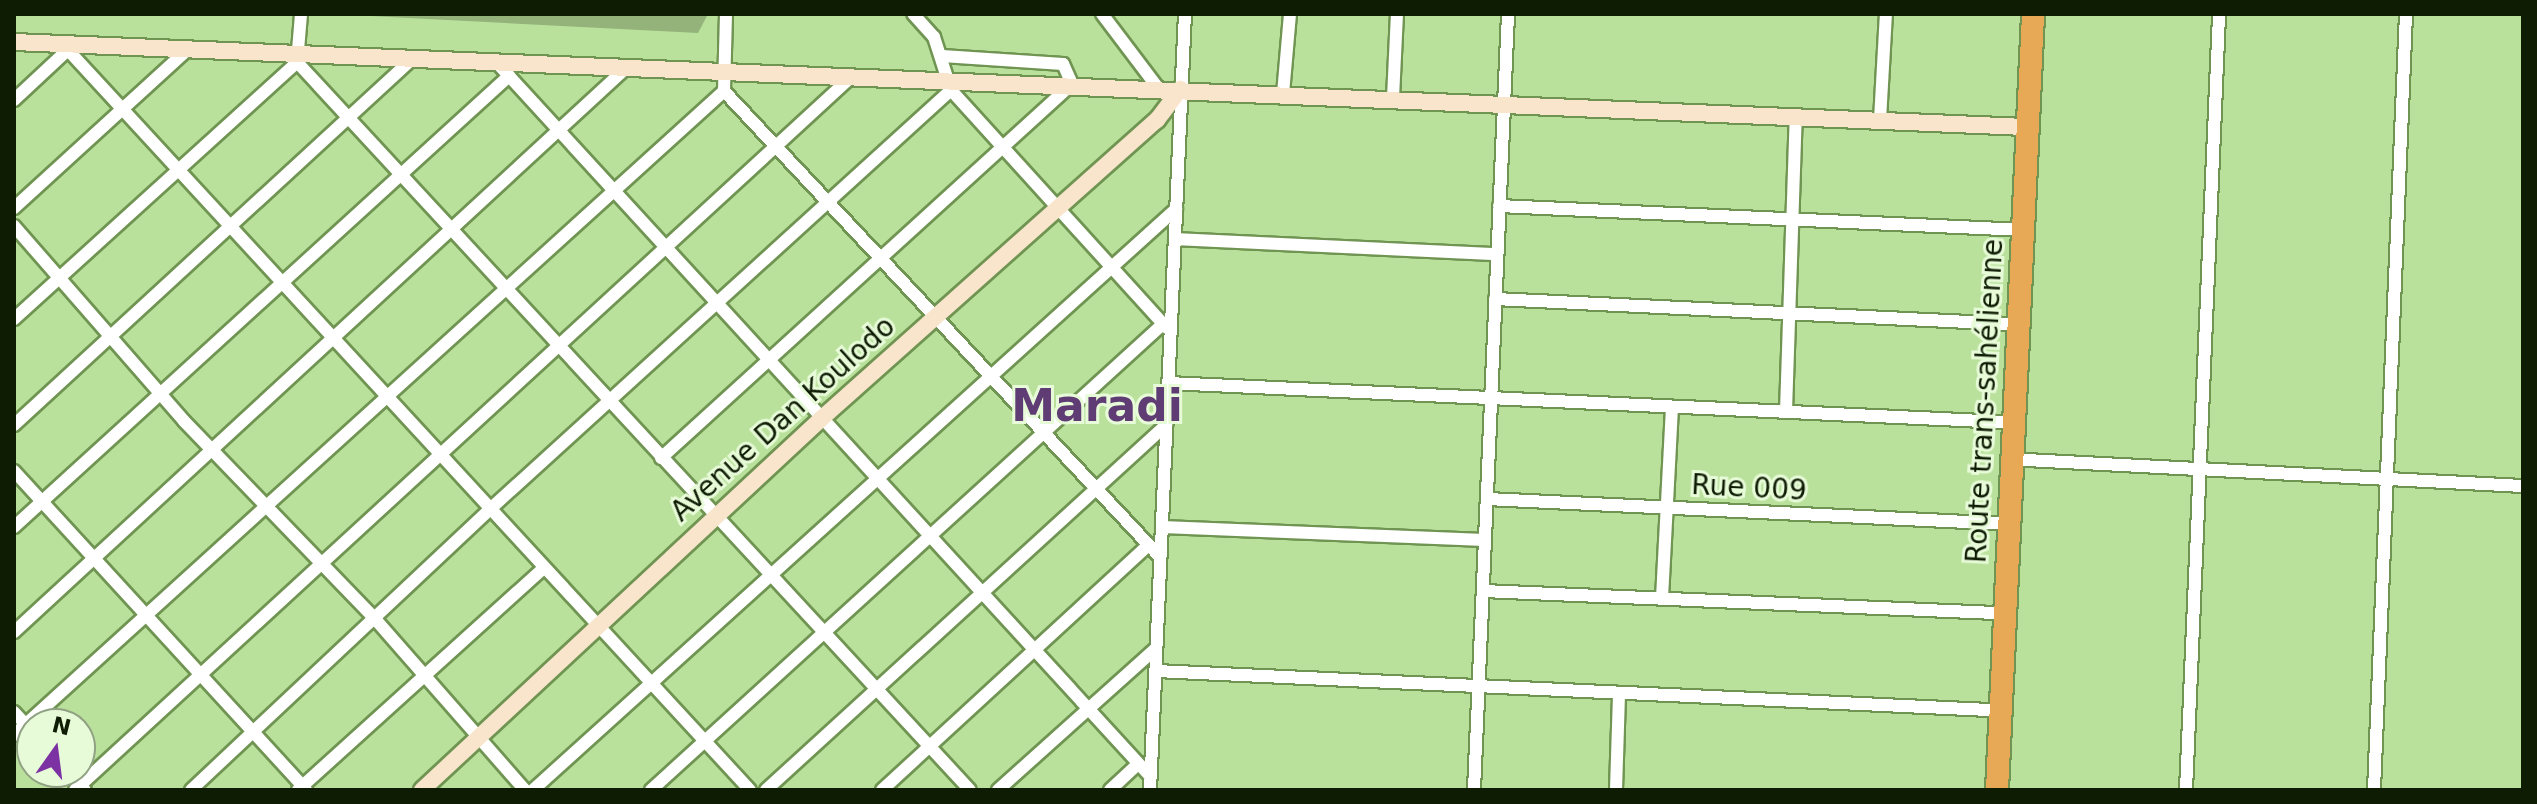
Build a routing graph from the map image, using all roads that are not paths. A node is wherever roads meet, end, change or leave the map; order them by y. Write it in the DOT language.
graph roads {
  1 [pos="301,14"];
  2 [pos="726,14"];
  3 [pos="913,14"];
  4 [pos="1102,14"];
  5 [pos="1185,14"];
  6 [pos="1290,14"];
  7 [pos="1397,14"];
  8 [pos="1508,14"];
  9 [pos="1886,14"];
  10 [pos="2022,14"];
  11 [pos="2033,14"];
  12 [pos="2219,14"];
  13 [pos="2406,14"];
  14 [pos="14,42"];
  15 [pos="70,48"];
  16 [pos="187,50"];
  17 [pos="942,56"];
  18 [pos="298,59"];
  19 [pos="410,61"];
  20 [pos="625,69"];
  21 [pos="504,70"];
  22 [pos="848,80"];
  23 [pos="724,82"];
  24 [pos="1072,84"];
  25 [pos="950,85"];
  26 [pos="1158,88"];
  27 [pos="1182,88"];
  28 [pos="1283,94"];
  29 [pos="1393,98"];
  30 [pos="14,100"];
  31 [pos="1504,103"];
  32 [pos="123,107"];
  33 [pos="1796,117"];
  34 [pos="349,118"];
  35 [pos="1880,120"];
  36 [pos="2022,126"];
  37 [pos="560,132"];
  38 [pos="775,147"];
  39 [pos="1003,149"];
  40 [pos="177,166"];
  41 [pos="401,172"];
  42 [pos="610,190"];
  43 [pos="827,204"];
  44 [pos="1499,206"];
  45 [pos="14,208"];
  46 [pos="1056,208"];
  47 [pos="1176,209"];
  48 [pos="1794,217"];
  49 [pos="14,226"];
  50 [pos="232,226"];
  51 [pos="451,229"];
  52 [pos="2018,230"];
  53 [pos="1175,239"];
  54 [pos="663,250"];
  55 [pos="1497,254"];
  56 [pos="877,260"];
  57 [pos="1110,269"];
  58 [pos="59,278"];
  59 [pos="281,282"];
  60 [pos="505,287"];
  61 [pos="1495,299"];
  62 [pos="715,307"];
  63 [pos="1790,313"];
  64 [pos="14,319"];
  65 [pos="932,319"];
  66 [pos="2009,324"];
  67 [pos="1166,327"];
  68 [pos="111,336"];
  69 [pos="333,340"];
  70 [pos="558,343"];
  71 [pos="766,360"];
  72 [pos="987,378"];
  73 [pos="1168,383"];
  74 [pos="161,394"];
  75 [pos="383,396"];
  76 [pos="1490,398"];
  77 [pos="610,401"];
  78 [pos="1672,408"];
  79 [pos="1786,411"];
  80 [pos="821,419"];
  81 [pos="2005,422"];
  82 [pos="14,425"];
  83 [pos="1166,425"];
  84 [pos="1042,433"];
  85 [pos="211,450"];
  86 [pos="438,457"];
  87 [pos="661,458"];
  88 [pos="2008,459"];
  89 [pos="2198,467"];
  90 [pos="14,471"];
  91 [pos="2385,478"];
  92 [pos="875,479"];
  93 [pos="2523,486"];
  94 [pos="1097,489"];
  95 [pos="1487,499"];
  96 [pos="42,502"];
  97 [pos="266,505"];
  98 [pos="1665,508"];
  99 [pos="488,511"];
  100 [pos="715,516"];
  101 [pos="2005,523"];
  102 [pos="14,527"];
  103 [pos="1162,527"];
  104 [pos="930,536"];
  105 [pos="1485,540"];
  106 [pos="1148,545"];
  107 [pos="1160,557"];
  108 [pos="94,558"];
  109 [pos="323,564"];
  110 [pos="544,568"];
  111 [pos="771,576"];
  112 [pos="1483,591"];
  113 [pos="983,593"];
  114 [pos="1662,598"];
  115 [pos="1995,613"];
  116 [pos="145,617"];
  117 [pos="376,620"];
  118 [pos="599,625"];
  119 [pos="14,632"];
  120 [pos="824,632"];
  121 [pos="1156,648"];
  122 [pos="1035,649"];
  123 [pos="1156,671"];
  124 [pos="201,674"];
  125 [pos="426,676"];
  126 [pos="654,685"];
  127 [pos="1478,685"];
  128 [pos="877,687"];
  129 [pos="1619,693"];
  130 [pos="50,708"];
  131 [pos="1089,708"];
  132 [pos="1990,710"];
  133 [pos="254,733"];
  134 [pos="479,739"];
  135 [pos="706,741"];
  136 [pos="929,746"];
  137 [pos="1138,764"];
  138 [pos="1150,784"];
  139 [pos="80,789"];
  140 [pos="302,789"];
  141 [pos="191,790"];
  142 [pos="422,790"];
  143 [pos="525,790"];
  144 [pos="533,790"];
  145 [pos="651,790"];
  146 [pos="750,790"];
  147 [pos="766,790"];
  148 [pos="882,790"];
  149 [pos="970,790"];
  150 [pos="998,790"];
  151 [pos="1110,790"];
  152 [pos="1474,790"];
  153 [pos="1616,790"];
  154 [pos="1987,790"];
  155 [pos="1997,790"];
  156 [pos="2186,790"];
  157 [pos="2374,790"];
  1 -- 18 [label="street"];
  2 -- 23 [label="street"];
  3 -- 17 [label="street"];
  4 -- 26 [label="street"];
  5 -- 27 [label="street"];
  6 -- 28 [label="street"];
  7 -- 29 [label="street"];
  8 -- 31 [label="street"];
  9 -- 35 [label="street"];
  10 -- 36 [label="highway, Route trans-sahélienne"];
  11 -- 36 [label="highway, Route trans-sahélienne"];
  12 -- 89 [label="street"];
  13 -- 91 [label="street"];
  14 -- 15 [label="street"];
  15 -- 16 [label="street"];
  15 -- 30 [label="street"];
  15 -- 32 [label="street"];
  16 -- 18 [label="street"];
  16 -- 32 [label="street"];
  17 -- 24 [label="street"];
  17 -- 25 [label="street"];
  18 -- 19 [label="street"];
  18 -- 34 [label="street"];
  18 -- 40 [label="street"];
  19 -- 21 [label="street"];
  19 -- 34 [label="street"];
  20 -- 21 [label="street"];
  20 -- 23 [label="street"];
  20 -- 37 [label="street"];
  21 -- 37 [label="street"];
  21 -- 41 [label="street"];
  22 -- 23 [label="street"];
  22 -- 25 [label="street"];
  22 -- 38 [label="street"];
  23 -- 38 [label="street"];
  23 -- 42 [label="street"];
  24 -- 25 [label="street"];
  24 -- 26 [label="street"];
  24 -- 39 [label="street"];
  25 -- 39 [label="street"];
  25 -- 43 [label="street"];
  26 -- 27 [label="street"];
  27 -- 28 [label="street"];
  27 -- 46 [label="street, Avenue Dan Koulodo"];
  27 -- 47 [label="street"];
  28 -- 29 [label="street"];
  29 -- 31 [label="street"];
  31 -- 33 [label="street"];
  31 -- 44 [label="street"];
  32 -- 40 [label="street"];
  32 -- 45 [label="street"];
  33 -- 35 [label="street"];
  33 -- 48 [label="street"];
  34 -- 41 [label="street"];
  34 -- 50 [label="street"];
  35 -- 36 [label="street"];
  36 -- 52 [label="highway, Route trans-sahélienne"];
  37 -- 42 [label="street"];
  37 -- 51 [label="street"];
  38 -- 43 [label="street"];
  38 -- 54 [label="street"];
  39 -- 46 [label="street"];
  39 -- 56 [label="street"];
  40 -- 50 [label="street"];
  40 -- 58 [label="street"];
  41 -- 51 [label="street"];
  41 -- 59 [label="street"];
  42 -- 54 [label="street"];
  42 -- 60 [label="street"];
  43 -- 56 [label="street"];
  43 -- 62 [label="street"];
  44 -- 48 [label="street"];
  44 -- 55 [label="street"];
  46 -- 57 [label="street"];
  46 -- 65 [label="street, Avenue Dan Koulodo"];
  47 -- 53 [label="street"];
  47 -- 57 [label="street"];
  48 -- 52 [label="street"];
  48 -- 63 [label="street"];
  49 -- 58 [label="street"];
  50 -- 59 [label="street"];
  50 -- 68 [label="street"];
  51 -- 60 [label="street"];
  51 -- 69 [label="street"];
  52 -- 66 [label="highway, Route trans-sahélienne"];
  52 -- 88 [label="highway, Route trans-sahélienne"];
  53 -- 55 [label="street"];
  53 -- 67 [label="street"];
  54 -- 62 [label="street"];
  54 -- 70 [label="street"];
  55 -- 61 [label="street"];
  56 -- 65 [label="street"];
  56 -- 71 [label="street"];
  57 -- 67 [label="street"];
  57 -- 72 [label="street"];
  58 -- 64 [label="street"];
  58 -- 68 [label="street"];
  59 -- 69 [label="street"];
  59 -- 74 [label="street"];
  60 -- 70 [label="street"];
  60 -- 75 [label="street"];
  61 -- 63 [label="street"];
  61 -- 76 [label="street"];
  62 -- 71 [label="street"];
  62 -- 77 [label="street"];
  63 -- 66 [label="street"];
  63 -- 79 [label="street"];
  65 -- 72 [label="street"];
  65 -- 80 [label="street, Avenue Dan Koulodo"];
  66 -- 81 [label="highway, Route trans-sahélienne"];
  67 -- 73 [label="street"];
  67 -- 84 [label="street"];
  68 -- 74 [label="street"];
  68 -- 82 [label="street"];
  69 -- 75 [label="street"];
  69 -- 85 [label="street"];
  70 -- 77 [label="street"];
  70 -- 86 [label="street"];
  71 -- 80 [label="street"];
  71 -- 87 [label="street"];
  72 -- 84 [label="street"];
  72 -- 92 [label="street"];
  73 -- 76 [label="street"];
  73 -- 83 [label="street"];
  74 -- 85 [label="street"];
  74 -- 96 [label="street"];
  75 -- 86 [label="street"];
  75 -- 97 [label="street"];
  76 -- 78 [label="street"];
  76 -- 95 [label="street"];
  77 -- 87 [label="street"];
  77 -- 99 [label="street"];
  78 -- 79 [label="street"];
  78 -- 98 [label="street"];
  79 -- 81 [label="street"];
  80 -- 92 [label="street"];
  80 -- 100 [label="street, Avenue Dan Koulodo"];
  81 -- 88 [label="highway, Route trans-sahélienne"];
  83 -- 94 [label="street"];
  83 -- 103 [label="street"];
  84 -- 94 [label="street"];
  84 -- 104 [label="street"];
  85 -- 97 [label="street"];
  85 -- 108 [label="street"];
  86 -- 99 [label="street"];
  86 -- 109 [label="street"];
  87 -- 100 [label="street"];
  88 -- 89 [label="street"];
  88 -- 101 [label="highway, Route trans-sahélienne"];
  89 -- 91 [label="street"];
  89 -- 156 [label="street"];
  90 -- 96 [label="street"];
  91 -- 93 [label="street"];
  91 -- 157 [label="street"];
  92 -- 104 [label="street"];
  92 -- 111 [label="street"];
  94 -- 106 [label="street"];
  94 -- 113 [label="street"];
  95 -- 98 [label="street, Rue 009"];
  95 -- 105 [label="street"];
  96 -- 102 [label="street"];
  96 -- 108 [label="street"];
  97 -- 109 [label="street"];
  97 -- 116 [label="street"];
  98 -- 101 [label="street, Rue 009"];
  98 -- 114 [label="street"];
  99 -- 110 [label="street"];
  99 -- 117 [label="street"];
  100 -- 111 [label="street"];
  100 -- 118 [label="street, Avenue Dan Koulodo"];
  101 -- 115 [label="highway, Route trans-sahélienne"];
  101 -- 155 [label="highway, Route trans-sahélienne"];
  103 -- 105 [label="street"];
  103 -- 107 [label="street"];
  104 -- 113 [label="street"];
  104 -- 120 [label="street"];
  105 -- 112 [label="street"];
  106 -- 107 [label="street"];
  106 -- 122 [label="street"];
  107 -- 121 [label="street"];
  108 -- 116 [label="street"];
  108 -- 119 [label="street"];
  109 -- 117 [label="street"];
  109 -- 124 [label="street"];
  110 -- 118 [label="street"];
  110 -- 125 [label="street"];
  111 -- 120 [label="street"];
  111 -- 126 [label="street"];
  112 -- 114 [label="street"];
  112 -- 127 [label="street"];
  113 -- 122 [label="street"];
  113 -- 128 [label="street"];
  114 -- 115 [label="street"];
  115 -- 132 [label="highway, Route trans-sahélienne"];
  116 -- 124 [label="street"];
  116 -- 130 [label="street"];
  117 -- 125 [label="street"];
  117 -- 133 [label="street"];
  118 -- 126 [label="street"];
  118 -- 134 [label="street, Avenue Dan Koulodo"];
  120 -- 128 [label="street"];
  120 -- 135 [label="street"];
  121 -- 123 [label="street"];
  121 -- 131 [label="street"];
  122 -- 131 [label="street"];
  122 -- 136 [label="street"];
  123 -- 127 [label="street"];
  123 -- 138 [label="street"];
  124 -- 133 [label="street"];
  124 -- 139 [label="street"];
  125 -- 134 [label="street"];
  125 -- 140 [label="street"];
  126 -- 135 [label="street"];
  126 -- 144 [label="street"];
  127 -- 129 [label="street"];
  127 -- 152 [label="street"];
  128 -- 136 [label="street"];
  128 -- 147 [label="street"];
  129 -- 132 [label="street"];
  129 -- 153 [label="street"];
  131 -- 137 [label="street"];
  131 -- 150 [label="street"];
  132 -- 154 [label="highway, Route trans-sahélienne"];
  133 -- 140 [label="street"];
  133 -- 141 [label="street"];
  134 -- 142 [label="street, Avenue Dan Koulodo"];
  134 -- 143 [label="street"];
  135 -- 145 [label="street"];
  135 -- 146 [label="street"];
  136 -- 148 [label="street"];
  136 -- 149 [label="street"];
  137 -- 138 [label="street"];
  137 -- 151 [label="street"];
}
